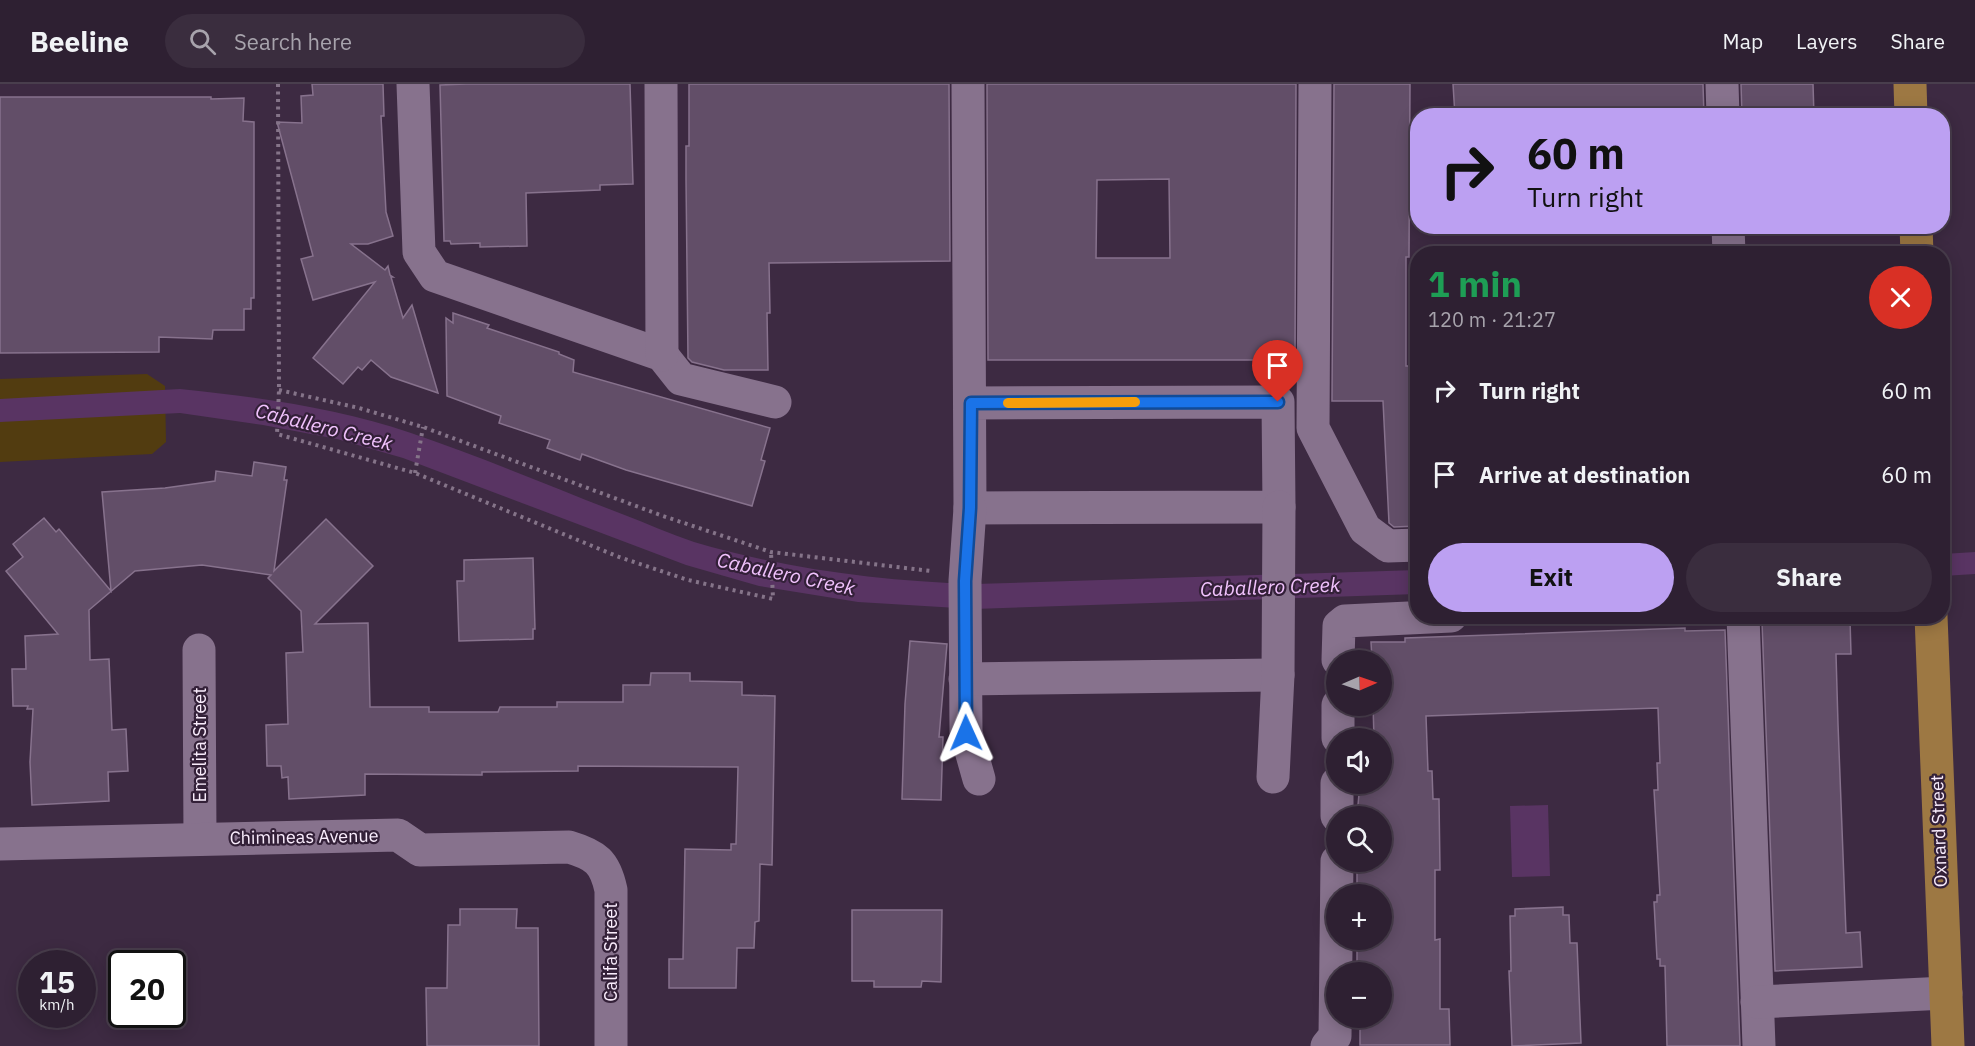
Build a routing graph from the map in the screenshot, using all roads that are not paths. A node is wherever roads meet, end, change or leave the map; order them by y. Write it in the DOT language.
graph roads {
  1 [pos="413,84"];
  2 [pos="661,84"];
  3 [pos="968,84"];
  4 [pos="1316,84"];
  5 [pos="1722,84"];
  6 [pos="1910,84"];
  7 [pos="1724,108"];
  8 [pos="1911,108"];
  9 [pos="662,355"];
  10 [pos="775,402"];
  11 [pos="971,403"];
  12 [pos="1279,507"];
  13 [pos="970,508"];
  14 [pos="1410,545"];
  15 [pos="1410,618"];
  16 [pos="1743,624"];
  17 [pos="1931,624"];
  18 [pos="199,650"];
  19 [pos="1338,650"];
  20 [pos="1278,675"];
  21 [pos="965,679"];
  22 [pos="1273,777"];
  23 [pos="979,779"];
  24 [pos="200,839"];
  25 [pos="0,844"];
  26 [pos="600,861"];
  27 [pos="1337,872"];
  28 [pos="1946,993"];
  29 [pos="1758,1002"];
  30 [pos="611,1046"];
  31 [pos="1327,1046"];
  32 [pos="1759,1046"];
  33 [pos="1948,1046"];
  1 -- 9 [label="street"];
  2 -- 9 [label="street"];
  3 -- 11 [label="street"];
  4 -- 14 [label="street"];
  5 -- 7 [label="street"];
  6 -- 8 [label="main road"];
  9 -- 10 [label="street"];
  11 -- 12 [label="street"];
  11 -- 13 [label="street"];
  12 -- 13 [label="street"];
  12 -- 20 [label="street"];
  13 -- 21 [label="street"];
  15 -- 19 [label="street"];
  16 -- 29 [label="street"];
  17 -- 28 [label="main road, Oxnard Street"];
  18 -- 24 [label="street, Emelita Street"];
  20 -- 21 [label="street"];
  20 -- 22 [label="street"];
  21 -- 23 [label="street"];
  24 -- 25 [label="street, Chimineas Avenue"];
  24 -- 26 [label="street, Chimineas Avenue"];
  26 -- 30 [label="street, Califa Street"];
  27 -- 31 [label="street"];
  28 -- 29 [label="street"];
  28 -- 33 [label="main road, Oxnard Street"];
  29 -- 32 [label="street"];
}
